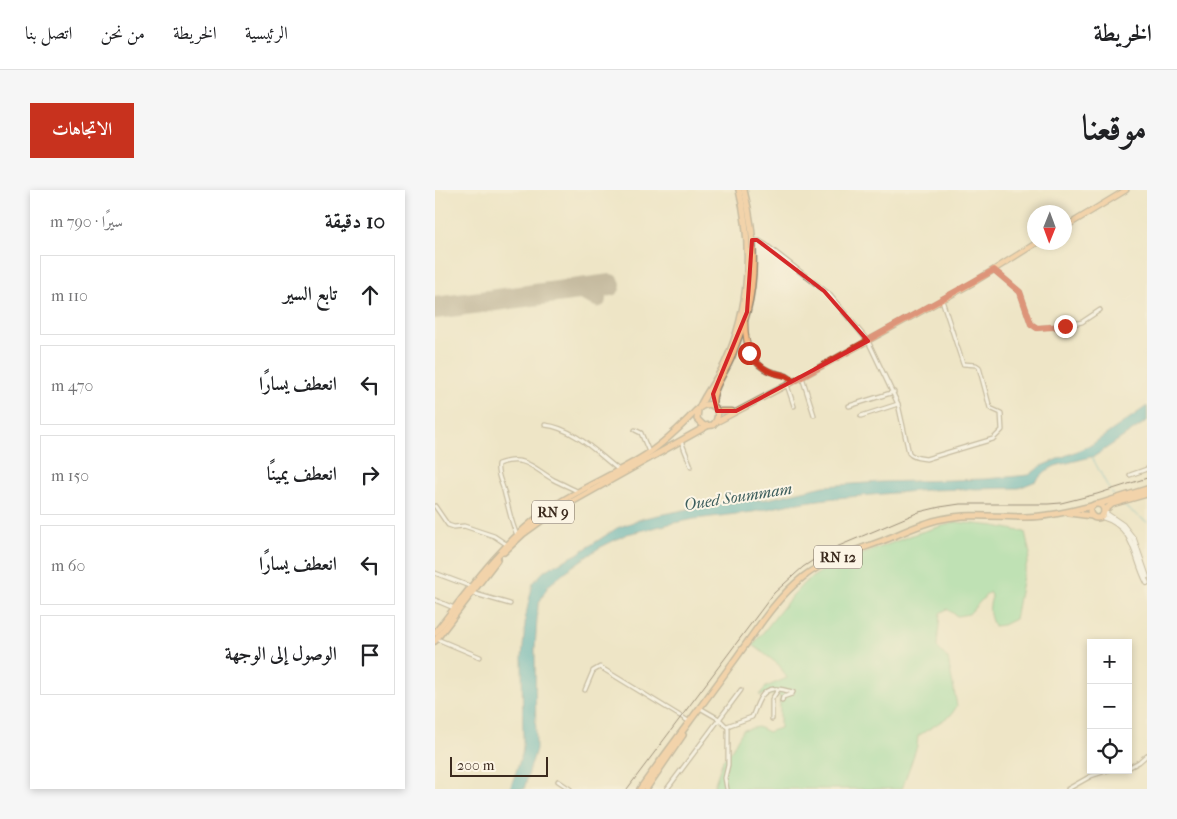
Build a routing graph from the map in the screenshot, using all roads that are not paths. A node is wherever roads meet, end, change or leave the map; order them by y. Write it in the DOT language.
graph roads {
  1 [pos="739,190"];
  2 [pos="744,190"];
  3 [pos="1125,190"];
  4 [pos="1072,223"];
  5 [pos="753,240"];
  6 [pos="1027,249"];
  7 [pos="994,270"];
  8 [pos="942,300"];
  9 [pos="1100,310"];
  10 [pos="745,318"];
  11 [pos="868,340"];
  12 [pos="801,377"];
  13 [pos="790,383"];
  14 [pos="893,392"];
  15 [pos="898,404"];
  16 [pos="794,406"];
  17 [pos="849,406"];
  18 [pos="715,408"];
  19 [pos="699,409"];
  20 [pos="736,411"];
  21 [pos="814,416"];
  22 [pos="861,416"];
  23 [pos="715,423"];
  24 [pos="545,425"];
  25 [pos="707,426"];
  26 [pos="635,430"];
  27 [pos="681,441"];
  28 [pos="649,453"];
  29 [pos="691,466"];
  30 [pos="1147,469"];
  31 [pos="620,470"];
  32 [pos="1130,475"];
  33 [pos="1147,489"];
  34 [pos="579,492"];
  35 [pos="1147,494"];
  36 [pos="1099,504"];
  37 [pos="435,506"];
  38 [pos="1092,506"];
  39 [pos="1063,513"];
  40 [pos="1103,513"];
  41 [pos="1092,516"];
  42 [pos="517,535"];
  43 [pos="507,544"];
  44 [pos="435,573"];
  45 [pos="1147,577"];
  46 [pos="1147,584"];
  47 [pos="472,590"];
  48 [pos="435,600"];
  49 [pos="510,604"];
  50 [pos="455,608"];
  51 [pos="436,638"];
  52 [pos="480,657"];
  53 [pos="585,690"];
  54 [pos="741,690"];
  55 [pos="778,690"];
  56 [pos="782,701"];
  57 [pos="700,708"];
  58 [pos="719,719"];
  59 [pos="772,719"];
  60 [pos="690,722"];
  61 [pos="727,726"];
  62 [pos="686,728"];
  63 [pos="1147,755"];
  64 [pos="1132,766"];
  65 [pos="1097,774"];
  66 [pos="558,781"];
  67 [pos="570,789"];
  68 [pos="640,789"];
  69 [pos="646,789"];
  70 [pos="667,789"];
  71 [pos="727,789"];
  72 [pos="1069,789"];
  1 -- 19 [label="highway, RN 9"];
  2 -- 5 [label="highway"];
  3 -- 4 [label="main road"];
  5 -- 10 [label="highway"];
  5 -- 11 [label="street"];
  6 -- 7 [label="main road"];
  7 -- 8 [label="main road"];
  7 -- 9 [label="street"];
  8 -- 11 [label="main road"];
  8 -- 15 [label="street"];
  10 -- 13 [label="main road"];
  10 -- 18 [label="highway"];
  11 -- 12 [label="main road"];
  11 -- 14 [label="street"];
  12 -- 13 [label="main road"];
  12 -- 21 [label="street"];
  13 -- 16 [label="street"];
  13 -- 20 [label="main road"];
  14 -- 15 [label="street"];
  14 -- 17 [label="street"];
  15 -- 22 [label="street"];
  18 -- 19 [label="highway"];
  18 -- 20 [label="main road"];
  18 -- 23 [label="highway"];
  19 -- 25 [label="highway"];
  19 -- 28 [label="highway, RN 9"];
  20 -- 23 [label="main road"];
  23 -- 25 [label="highway"];
  24 -- 31 [label="street"];
  25 -- 27 [label="highway, RN 9"];
  26 -- 28 [label="street"];
  27 -- 29 [label="street"];
  27 -- 47 [label="highway, RN 9"];
  28 -- 31 [label="highway, RN 9"];
  30 -- 32 [label="street"];
  31 -- 34 [label="highway, RN 9"];
  33 -- 36 [label="highway"];
  34 -- 42 [label="highway, RN 9"];
  34 -- 42 [label="street"];
  35 -- 40 [label="highway"];
  36 -- 38 [label="highway"];
  36 -- 40 [label="highway"];
  37 -- 43 [label="street"];
  38 -- 39 [label="highway, RN 12"];
  38 -- 41 [label="highway"];
  39 -- 41 [label="highway, RN 12"];
  39 -- 57 [label="highway, RN 12"];
  40 -- 41 [label="highway"];
  40 -- 45 [label="street"];
  40 -- 46 [label="street"];
  42 -- 43 [label="highway, RN 9"];
  43 -- 47 [label="highway, RN 9"];
  44 -- 47 [label="street"];
  47 -- 49 [label="street"];
  47 -- 50 [label="highway, RN 9"];
  47 -- 51 [label="highway, RN 9"];
  48 -- 50 [label="street"];
  50 -- 51 [label="highway, RN 9"];
  51 -- 52 [label="street"];
  53 -- 60 [label="street"];
  54 -- 58 [label="street"];
  55 -- 56 [label="street"];
  55 -- 59 [label="street"];
  55 -- 61 [label="street"];
  57 -- 58 [label="street"];
  57 -- 60 [label="highway, RN 12"];
  58 -- 61 [label="street"];
  58 -- 70 [label="street"];
  60 -- 62 [label="highway, RN 12"];
  61 -- 71 [label="street"];
  62 -- 68 [label="highway, RN 12"];
  62 -- 69 [label="highway, RN 12"];
  63 -- 64 [label="street"];
  65 -- 72 [label="street"];
  66 -- 67 [label="street"];
}
